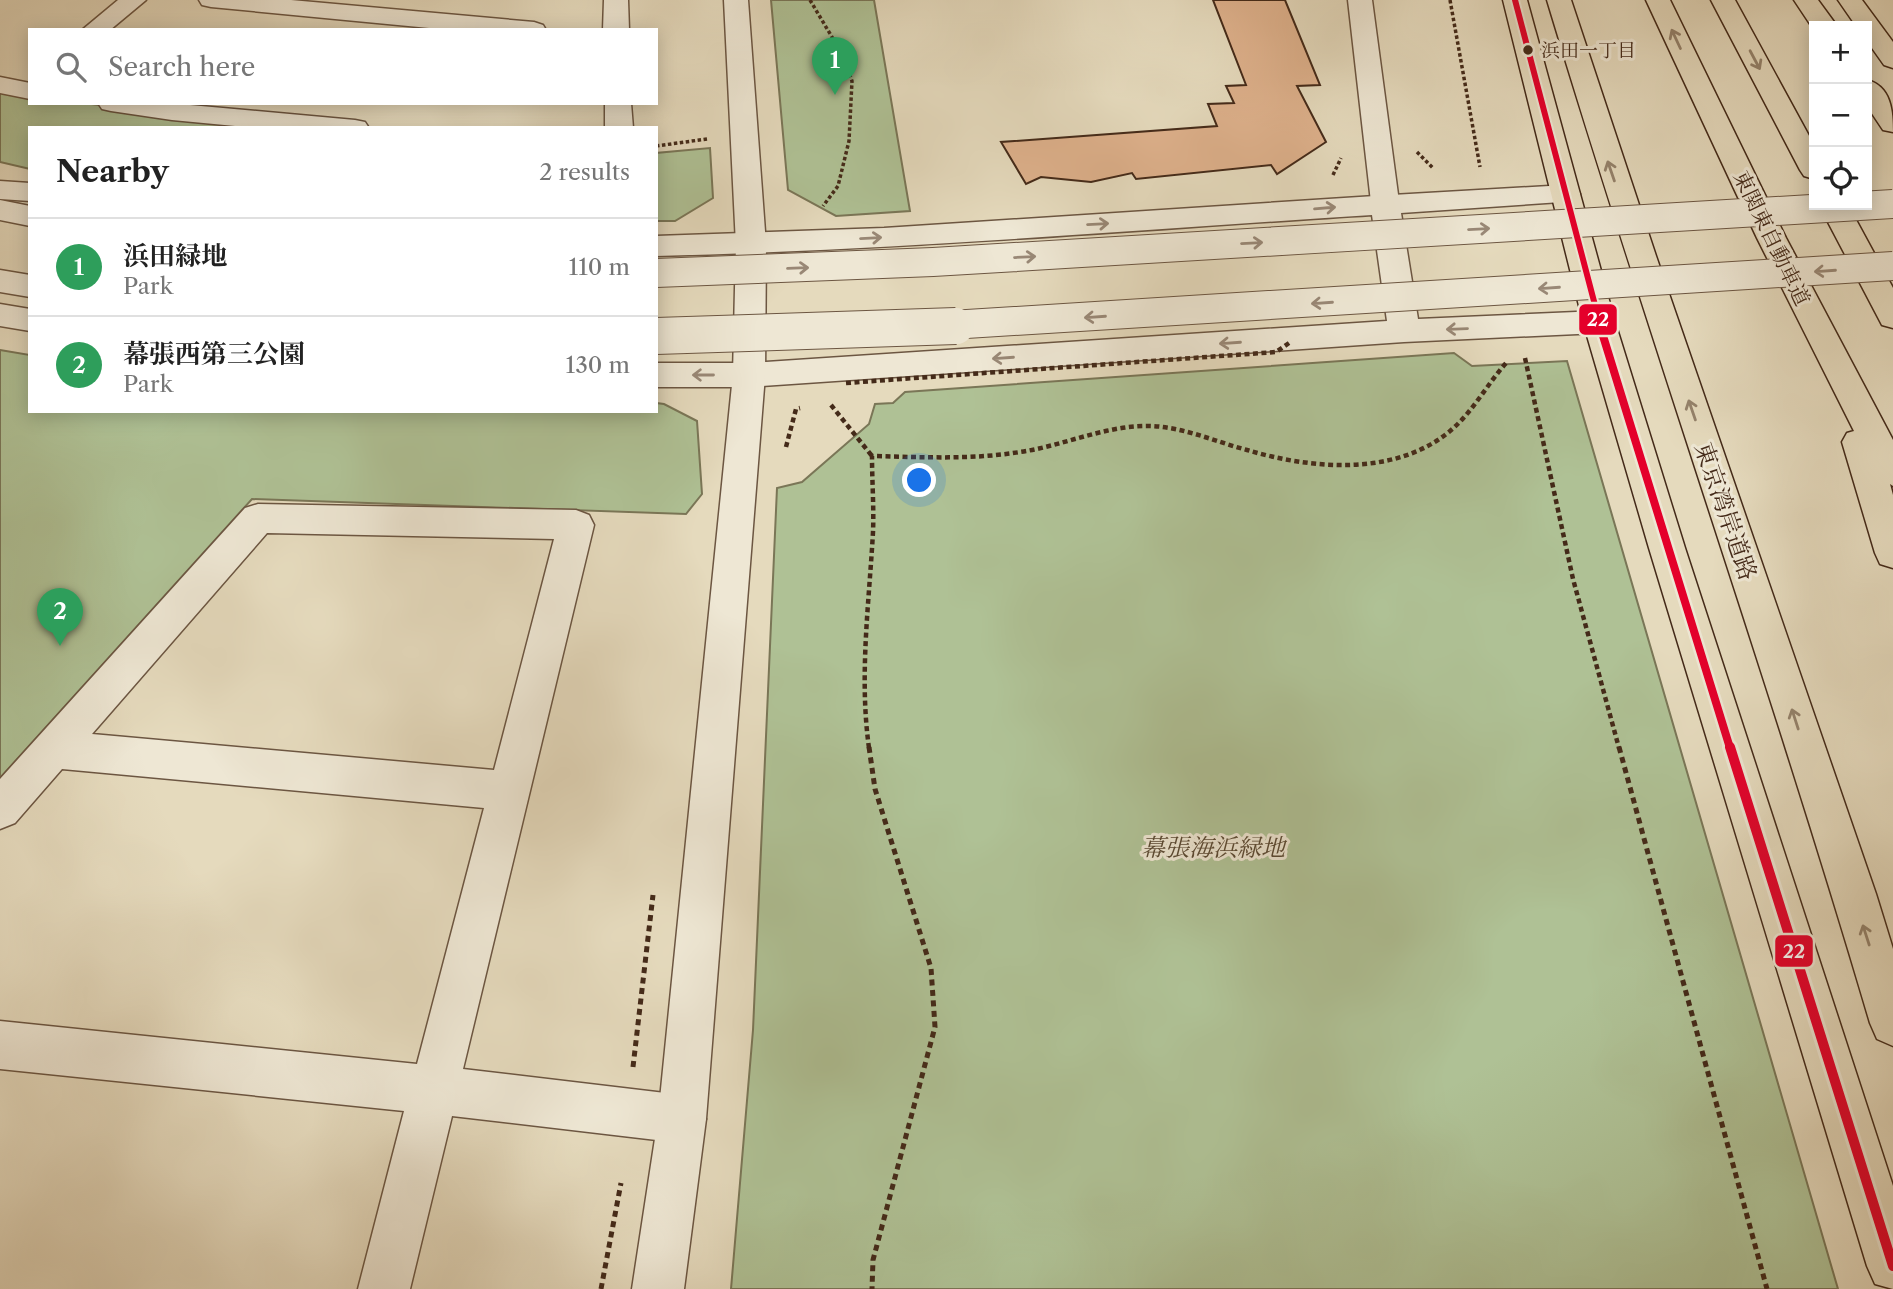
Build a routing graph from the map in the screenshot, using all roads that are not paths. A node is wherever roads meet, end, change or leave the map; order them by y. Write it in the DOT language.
graph roads {
  1 [pos="134,0"];
  2 [pos="211,0"];
  3 [pos="616,0"];
  4 [pos="736,0"];
  5 [pos="1360,0"];
  6 [pos="1515,0"];
  7 [pos="1559,0"];
  8 [pos="1658,0"];
  9 [pos="1723,0"];
  10 [pos="1806,0"];
  11 [pos="1850,0"];
  12 [pos="1821,21"];
  13 [pos="97,28"];
  14 [pos="512,28"];
  15 [pos="616,28"];
  16 [pos="1893,60"];
  17 [pos="1872,95"];
  18 [pos="125,105"];
  19 [pos="618,105"];
  20 [pos="1893,124"];
  21 [pos="332,126"];
  22 [pos="619,126"];
  23 [pos="1809,159"];
  24 [pos="0,190"];
  25 [pos="28,192"];
  26 [pos="1566,194"];
  27 [pos="1385,202"];
  28 [pos="1893,204"];
  29 [pos="0,210"];
  30 [pos="1836,210"];
  31 [pos="28,216"];
  32 [pos="751,245"];
  33 [pos="658,246"];
  34 [pos="1893,266"];
  35 [pos="658,273"];
  36 [pos="0,281"];
  37 [pos="28,286"];
  38 [pos="0,315"];
  39 [pos="1893,317"];
  40 [pos="28,320"];
  41 [pos="1599,323"];
  42 [pos="1404,331"];
  43 [pos="658,336"];
  44 [pos="1838,372"];
  45 [pos="658,375"];
  46 [pos="749,375"];
  47 [pos="1893,472"];
  48 [pos="1893,554"];
  49 [pos="53,749"];
  50 [pos="509,791"];
  51 [pos="0,809"];
  52 [pos="1893,1023"];
  53 [pos="0,1045"];
  54 [pos="433,1090"];
  55 [pos="682,1119"];
  56 [pos="1893,1266"];
  57 [pos="384,1289"];
  58 [pos="658,1289"];
  1 -- 13 [label="street"];
  2 -- 14 [label="street"];
  3 -- 15 [label="street"];
  4 -- 32 [label="street"];
  5 -- 27 [label="street"];
  6 -- 26 [label="highway"];
  52 -- 7 [label="highway, 東京湾岸道路, one-way, bridge"];
  44 -- 8 [label="highway, 東関東自動車道, one-way"];
  9 -- 23 [label="highway, one-way"];
  10 -- 12 [label="highway"];
  11 -- 16 [label="highway"];
  17 -- 20 [label="highway"];
  18 -- 21 [label="street"];
  19 -- 22 [label="street"];
  24 -- 25 [label="street"];
  26 -- 27 [label="street"];
  26 -- 41 [label="highway"];
  32 -- 27 [label="street, one-way"];
  27 -- 42 [label="street"];
  35 -- 28 [label="street, one-way, bridge"];
  29 -- 31 [label="street"];
  30 -- 39 [label="highway"];
  32 -- 33 [label="street"];
  32 -- 46 [label="street"];
  34 -- 43 [label="street, one-way, bridge"];
  36 -- 37 [label="street"];
  38 -- 40 [label="street"];
  41 -- 42 [label="street, one-way"];
  41 -- 56 [label="highway"];
  42 -- 46 [label="street, one-way"];
  44 -- 47 [label="highway, 東関東自動車道"];
  44 -- 48 [label="highway"];
  46 -- 45 [label="street, one-way"];
  46 -- 55 [label="street"];
  49 -- 50 [label="street"];
  49 -- 50 [label="street"];
  49 -- 51 [label="street"];
  50 -- 54 [label="street"];
  53 -- 54 [label="street"];
  54 -- 55 [label="street"];
  54 -- 57 [label="street"];
  55 -- 58 [label="street"];
}
